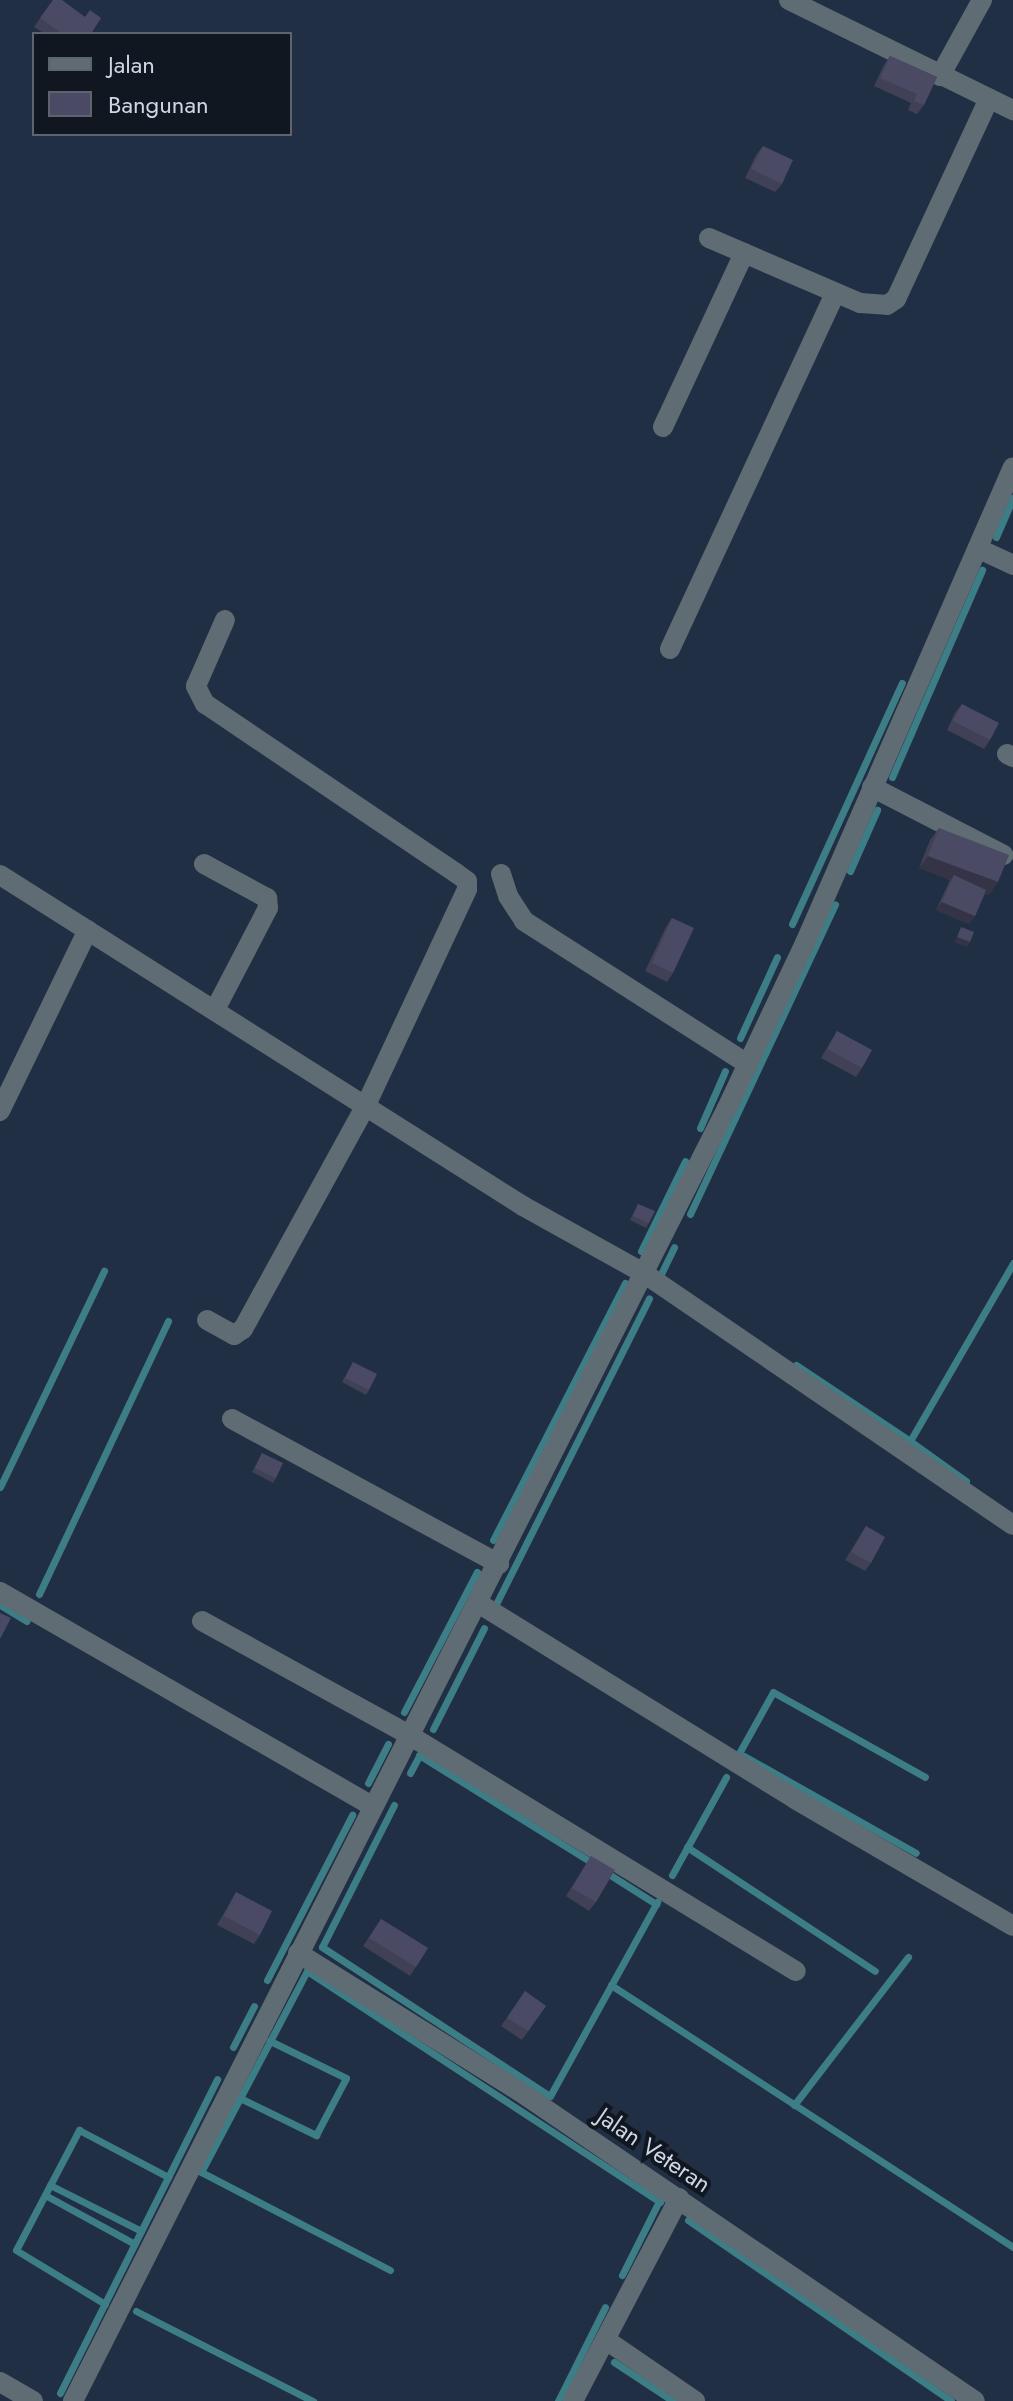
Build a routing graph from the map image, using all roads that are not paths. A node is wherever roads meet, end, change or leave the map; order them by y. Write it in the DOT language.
graph roads {
  1 [pos="789,0"];
  2 [pos="982,0"];
  3 [pos="940,76"];
  4 [pos="989,99"];
  5 [pos="1013,110"];
  6 [pos="709,238"];
  7 [pos="744,253"];
  8 [pos="835,293"];
  9 [pos="663,427"];
  10 [pos="1013,467"];
  11 [pos="979,549"];
  12 [pos="1013,565"];
  13 [pos="225,620"];
  14 [pos="670,649"];
  15 [pos="872,787"];
  16 [pos="1004,855"];
  17 [pos="204,864"];
  18 [pos="501,874"];
  19 [pos="0,875"];
  20 [pos="88,930"];
  21 [pos="215,1010"];
  22 [pos="748,1064"];
  23 [pos="366,1105"];
  24 [pos="0,1111"];
  25 [pos="645,1274"];
  26 [pos="207,1320"];
  27 [pos="232,1419"];
  28 [pos="1013,1525"];
  29 [pos="499,1564"];
  30 [pos="0,1592"];
  31 [pos="478,1603"];
  32 [pos="202,1621"];
  33 [pos="409,1735"];
  34 [pos="372,1806"];
  35 [pos="1013,1926"];
  36 [pos="298,1953"];
  37 [pos="796,1971"];
  38 [pos="679,2198"];
  39 [pos="606,2340"];
  40 [pos="0,2382"];
  41 [pos="33,2401"];
  42 [pos="73,2401"];
  43 [pos="573,2401"];
  44 [pos="695,2401"];
  45 [pos="975,2401"];
  1 -- 3 [label="street"];
  2 -- 3 [label="street"];
  3 -- 4 [label="street"];
  4 -- 5 [label="street"];
  4 -- 8 [label="street"];
  6 -- 7 [label="street"];
  7 -- 8 [label="street"];
  7 -- 9 [label="street"];
  8 -- 14 [label="street"];
  10 -- 11 [label="street"];
  11 -- 12 [label="street"];
  11 -- 15 [label="street"];
  13 -- 23 [label="street"];
  15 -- 16 [label="street"];
  15 -- 22 [label="street"];
  17 -- 21 [label="street"];
  18 -- 22 [label="street"];
  19 -- 20 [label="street"];
  20 -- 21 [label="street"];
  20 -- 24 [label="street"];
  21 -- 23 [label="street"];
  22 -- 25 [label="street"];
  23 -- 25 [label="street"];
  23 -- 26 [label="street"];
  25 -- 28 [label="street"];
  25 -- 29 [label="street"];
  27 -- 29 [label="street"];
  29 -- 31 [label="street"];
  30 -- 34 [label="street"];
  31 -- 33 [label="street"];
  31 -- 35 [label="street"];
  32 -- 33 [label="street"];
  33 -- 34 [label="street"];
  33 -- 37 [label="street"];
  34 -- 36 [label="street"];
  36 -- 38 [label="street, Jalan Veteran"];
  36 -- 42 [label="street"];
  38 -- 39 [label="street"];
  38 -- 45 [label="street, Jalan Veteran"];
  39 -- 43 [label="street"];
  39 -- 44 [label="street"];
  40 -- 41 [label="street"];
}
